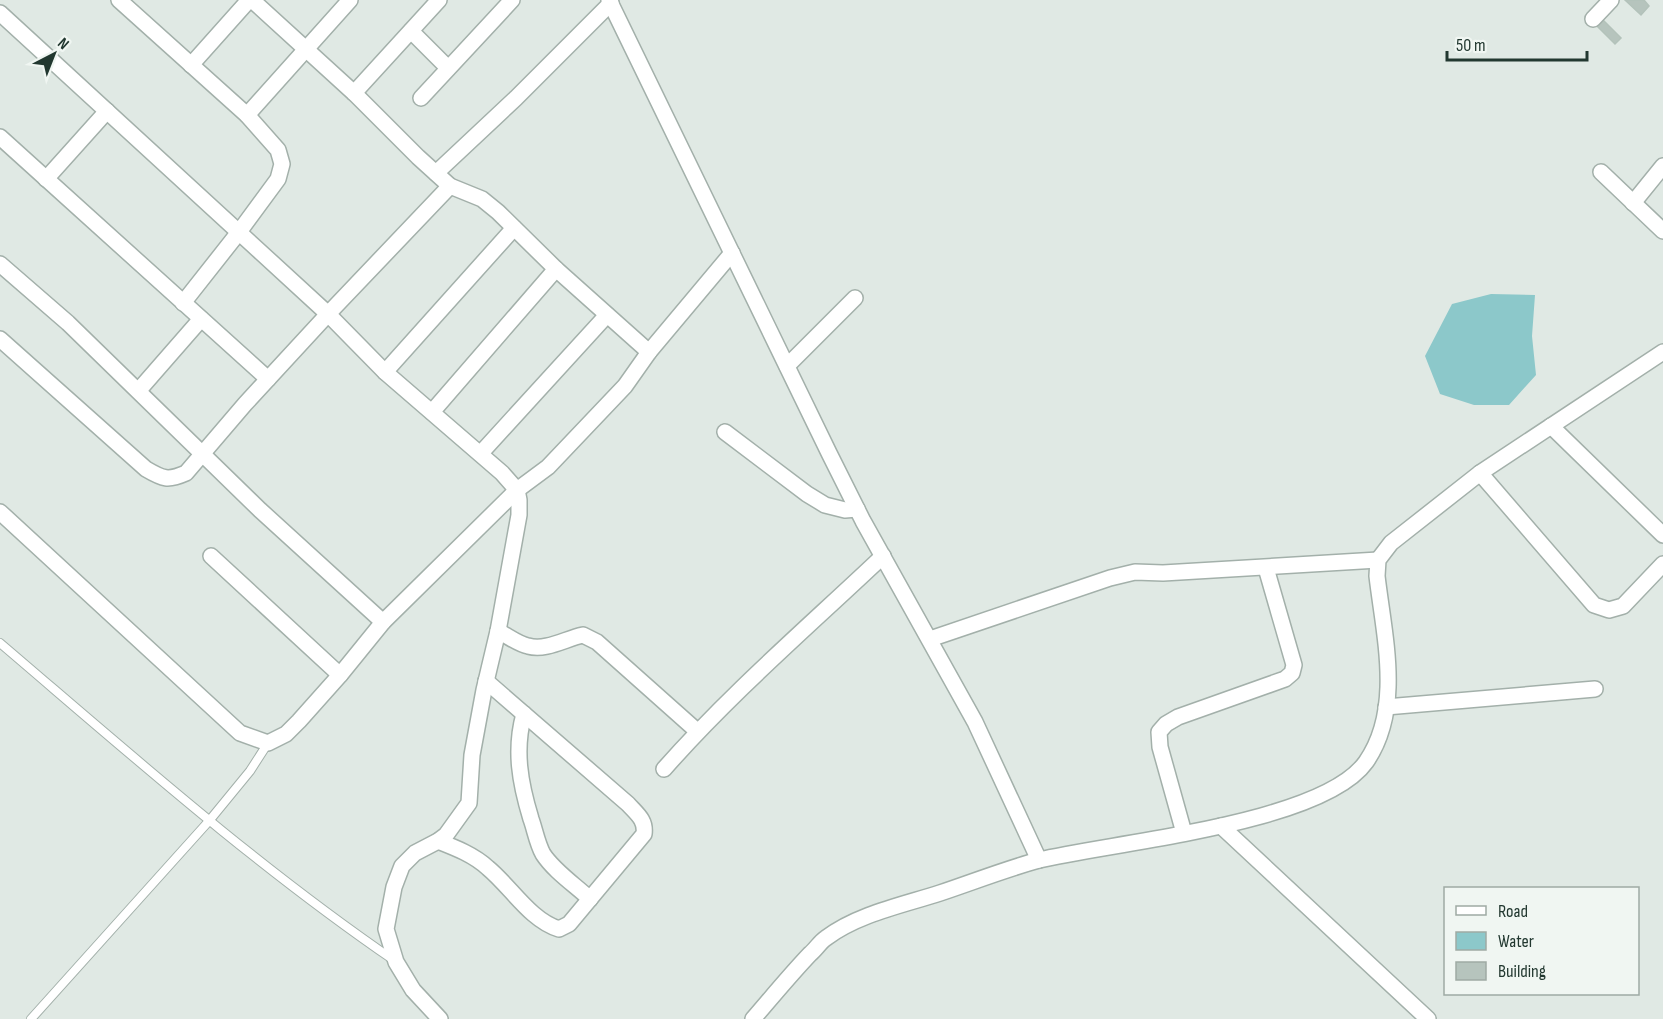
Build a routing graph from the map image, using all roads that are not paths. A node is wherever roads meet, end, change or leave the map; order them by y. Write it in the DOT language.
graph roads {
  1 [pos="119,0"];
  2 [pos="251,0"];
  3 [pos="350,0"];
  4 [pos="439,0"];
  5 [pos="512,0"];
  6 [pos="1611,0"];
  7 [pos="610,2"];
  8 [pos="0,13"];
  9 [pos="1593,19"];
  10 [pos="411,30"];
  11 [pos="305,49"];
  12 [pos="191,65"];
  13 [pos="448,68"];
  14 [pos="354,93"];
  15 [pos="421,98"];
  16 [pos="107,111"];
  17 [pos="246,115"];
  18 [pos="0,137"];
  19 [pos="1663,166"];
  20 [pos="436,172"];
  21 [pos="1601,172"];
  22 [pos="46,179"];
  23 [pos="450,186"];
  24 [pos="1634,203"];
  25 [pos="514,228"];
  26 [pos="1663,231"];
  27 [pos="239,232"];
  28 [pos="732,253"];
  29 [pos="0,264"];
  30 [pos="556,269"];
  31 [pos="855,298"];
  32 [pos="183,303"];
  33 [pos="328,314"];
  34 [pos="606,315"];
  35 [pos="201,319"];
  36 [pos="0,339"];
  37 [pos="649,352"];
  38 [pos="1663,352"];
  39 [pos="787,366"];
  40 [pos="385,372"];
  41 [pos="268,379"];
  42 [pos="139,390"];
  43 [pos="432,412"];
  44 [pos="1551,426"];
  45 [pos="725,432"];
  46 [pos="203,453"];
  47 [pos="481,453"];
  48 [pos="1480,473"];
  49 [pos="517,490"];
  50 [pos="857,509"];
  51 [pos="0,512"];
  52 [pos="1663,535"];
  53 [pos="211,555"];
  54 [pos="884,556"];
  55 [pos="1378,560"];
  56 [pos="1663,564"];
  57 [pos="1266,567"];
  58 [pos="383,622"];
  59 [pos="498,631"];
  60 [pos="930,639"];
  61 [pos="0,643"];
  62 [pos="340,675"];
  63 [pos="486,681"];
  64 [pos="1595,689"];
  65 [pos="1386,707"];
  66 [pos="524,714"];
  67 [pos="697,731"];
  68 [pos="268,743"];
  69 [pos="664,769"];
  70 [pos="209,821"];
  71 [pos="1221,826"];
  72 [pos="1184,833"];
  73 [pos="438,841"];
  74 [pos="1039,860"];
  75 [pos="590,899"];
  76 [pos="396,962"];
  77 [pos="32,1019"];
  78 [pos="440,1019"];
  79 [pos="753,1019"];
  80 [pos="1428,1019"];
  1 -- 12 [label="street"];
  2 -- 11 [label="street"];
  2 -- 12 [label="street"];
  3 -- 11 [label="street"];
  4 -- 10 [label="street"];
  5 -- 13 [label="street"];
  6 -- 9 [label="street"];
  7 -- 20 [label="street"];
  7 -- 28 [label="street"];
  8 -- 16 [label="street"];
  10 -- 13 [label="street"];
  10 -- 14 [label="street"];
  11 -- 14 [label="street"];
  11 -- 17 [label="street"];
  12 -- 17 [label="street"];
  13 -- 15 [label="street"];
  14 -- 20 [label="street"];
  16 -- 22 [label="street"];
  16 -- 27 [label="street"];
  17 -- 27 [label="street"];
  18 -- 22 [label="street"];
  19 -- 24 [label="street"];
  20 -- 23 [label="street"];
  21 -- 24 [label="street"];
  22 -- 32 [label="street"];
  23 -- 25 [label="street"];
  23 -- 33 [label="street"];
  24 -- 26 [label="street"];
  25 -- 30 [label="street"];
  25 -- 40 [label="street"];
  27 -- 32 [label="street"];
  27 -- 33 [label="street"];
  28 -- 37 [label="street"];
  28 -- 39 [label="street"];
  29 -- 42 [label="street"];
  30 -- 34 [label="street"];
  30 -- 43 [label="street"];
  31 -- 39 [label="street"];
  32 -- 35 [label="street"];
  33 -- 40 [label="street"];
  33 -- 41 [label="street"];
  34 -- 37 [label="street"];
  34 -- 47 [label="street"];
  35 -- 41 [label="street"];
  35 -- 42 [label="street"];
  36 -- 46 [label="street"];
  37 -- 49 [label="street"];
  38 -- 44 [label="street"];
  39 -- 50 [label="street"];
  40 -- 43 [label="street"];
  41 -- 46 [label="street"];
  42 -- 46 [label="street"];
  43 -- 47 [label="street"];
  44 -- 48 [label="street"];
  44 -- 52 [label="street"];
  45 -- 50 [label="street"];
  46 -- 58 [label="street"];
  47 -- 49 [label="street"];
  48 -- 55 [label="street"];
  48 -- 56 [label="street"];
  49 -- 58 [label="street"];
  49 -- 59 [label="street"];
  50 -- 54 [label="street"];
  51 -- 68 [label="street"];
  53 -- 62 [label="street"];
  54 -- 60 [label="street"];
  54 -- 67 [label="street"];
  55 -- 57 [label="street"];
  55 -- 65 [label="street"];
  57 -- 60 [label="street"];
  57 -- 72 [label="street"];
  58 -- 62 [label="street"];
  59 -- 63 [label="street"];
  59 -- 67 [label="street"];
  60 -- 74 [label="street"];
  61 -- 70 [label="lane"];
  62 -- 68 [label="street"];
  63 -- 66 [label="street"];
  63 -- 73 [label="street"];
  64 -- 65 [label="street"];
  65 -- 71 [label="street"];
  66 -- 75 [label="street"];
  66 -- 75 [label="street"];
  67 -- 69 [label="street"];
  68 -- 70 [label="lane"];
  70 -- 76 [label="lane"];
  70 -- 77 [label="lane"];
  71 -- 72 [label="street"];
  71 -- 80 [label="street"];
  72 -- 74 [label="street"];
  73 -- 75 [label="street"];
  73 -- 76 [label="street"];
  74 -- 79 [label="street"];
  76 -- 78 [label="street"];
}
